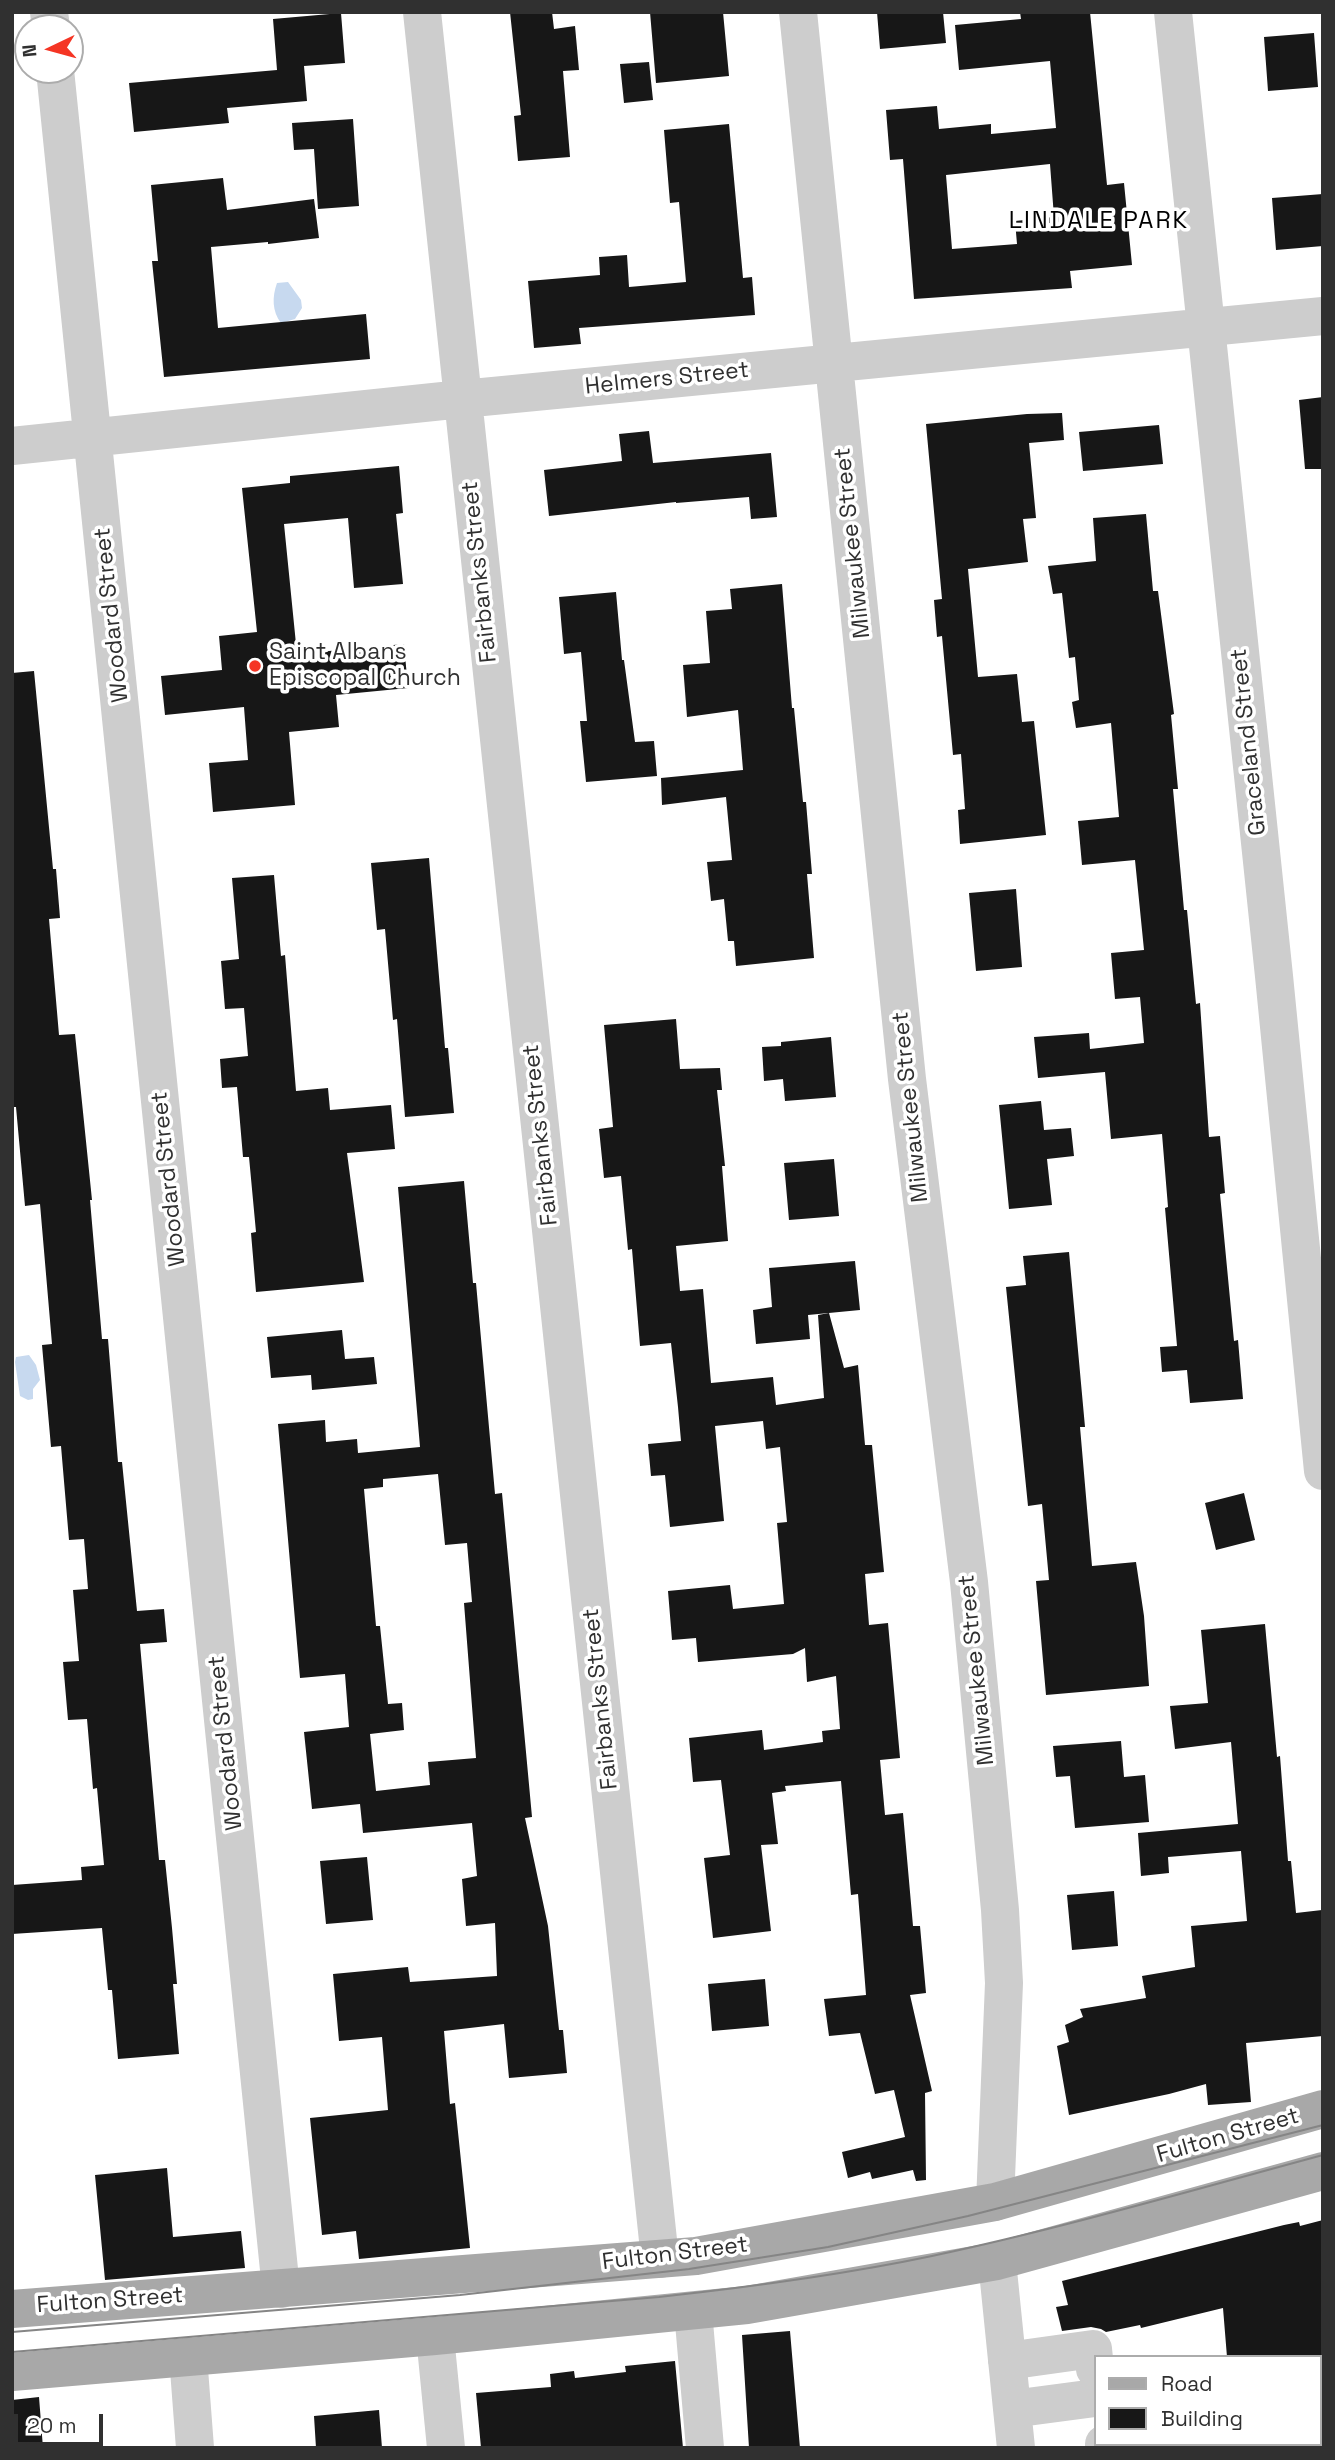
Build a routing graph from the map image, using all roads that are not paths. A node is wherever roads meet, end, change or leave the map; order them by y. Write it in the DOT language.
graph roads {
  1 [pos="422,12"];
  2 [pos="798,12"];
  3 [pos="1173,12"];
  4 [pos="56,84"];
  5 [pos="1323,316"];
  6 [pos="1207,326"];
  7 [pos="835,363"];
  8 [pos="462,399"];
  9 [pos="94,439"];
  10 [pos="12,446"];
  11 [pos="1323,1471"];
  12 [pos="1323,2109"];
  13 [pos="1323,2171"];
  14 [pos="995,2202"];
  15 [pos="660,2259"];
  16 [pos="997,2261"];
  17 [pos="281,2289"];
  18 [pos="12,2309"];
  19 [pos="693,2311"];
  20 [pos="435,2336"];
  21 [pos="188,2356"];
  22 [pos="1094,2359"];
  23 [pos="1007,2361"];
  24 [pos="12,2372"];
  25 [pos="1094,2398"];
  26 [pos="1012,2409"];
  27 [pos="195,2448"];
  28 [pos="446,2448"];
  29 [pos="705,2448"];
  30 [pos="1016,2448"];
  1 -- 8 [label="street, Fairbanks Street"];
  2 -- 7 [label="street, Milwaukee Street"];
  3 -- 6 [label="street, Graceland Street"];
  4 -- 9 [label="street, Woodard Street"];
  5 -- 6 [label="street, Helmers Street"];
  6 -- 7 [label="street, Helmers Street"];
  6 -- 11 [label="street, Graceland Street"];
  7 -- 8 [label="street, Helmers Street"];
  7 -- 14 [label="street, Milwaukee Street"];
  8 -- 9 [label="street, Helmers Street"];
  8 -- 15 [label="street, Fairbanks Street"];
  9 -- 10 [label="street, Helmers Street"];
  9 -- 17 [label="street, Woodard Street"];
  12 -- 14 [label="main road, Fulton Street"];
  13 -- 16 [label="main road"];
  14 -- 15 [label="main road, Fulton Street"];
  15 -- 17 [label="main road, Fulton Street"];
  16 -- 19 [label="main road"];
  16 -- 23 [label="street"];
  17 -- 18 [label="main road, Fulton Street"];
  19 -- 20 [label="main road"];
  19 -- 29 [label="street"];
  20 -- 21 [label="main road"];
  20 -- 28 [label="street"];
  21 -- 24 [label="main road"];
  21 -- 27 [label="street"];
  22 -- 23 [label="street"];
  23 -- 26 [label="street"];
  25 -- 26 [label="street"];
  26 -- 30 [label="street"];
}
